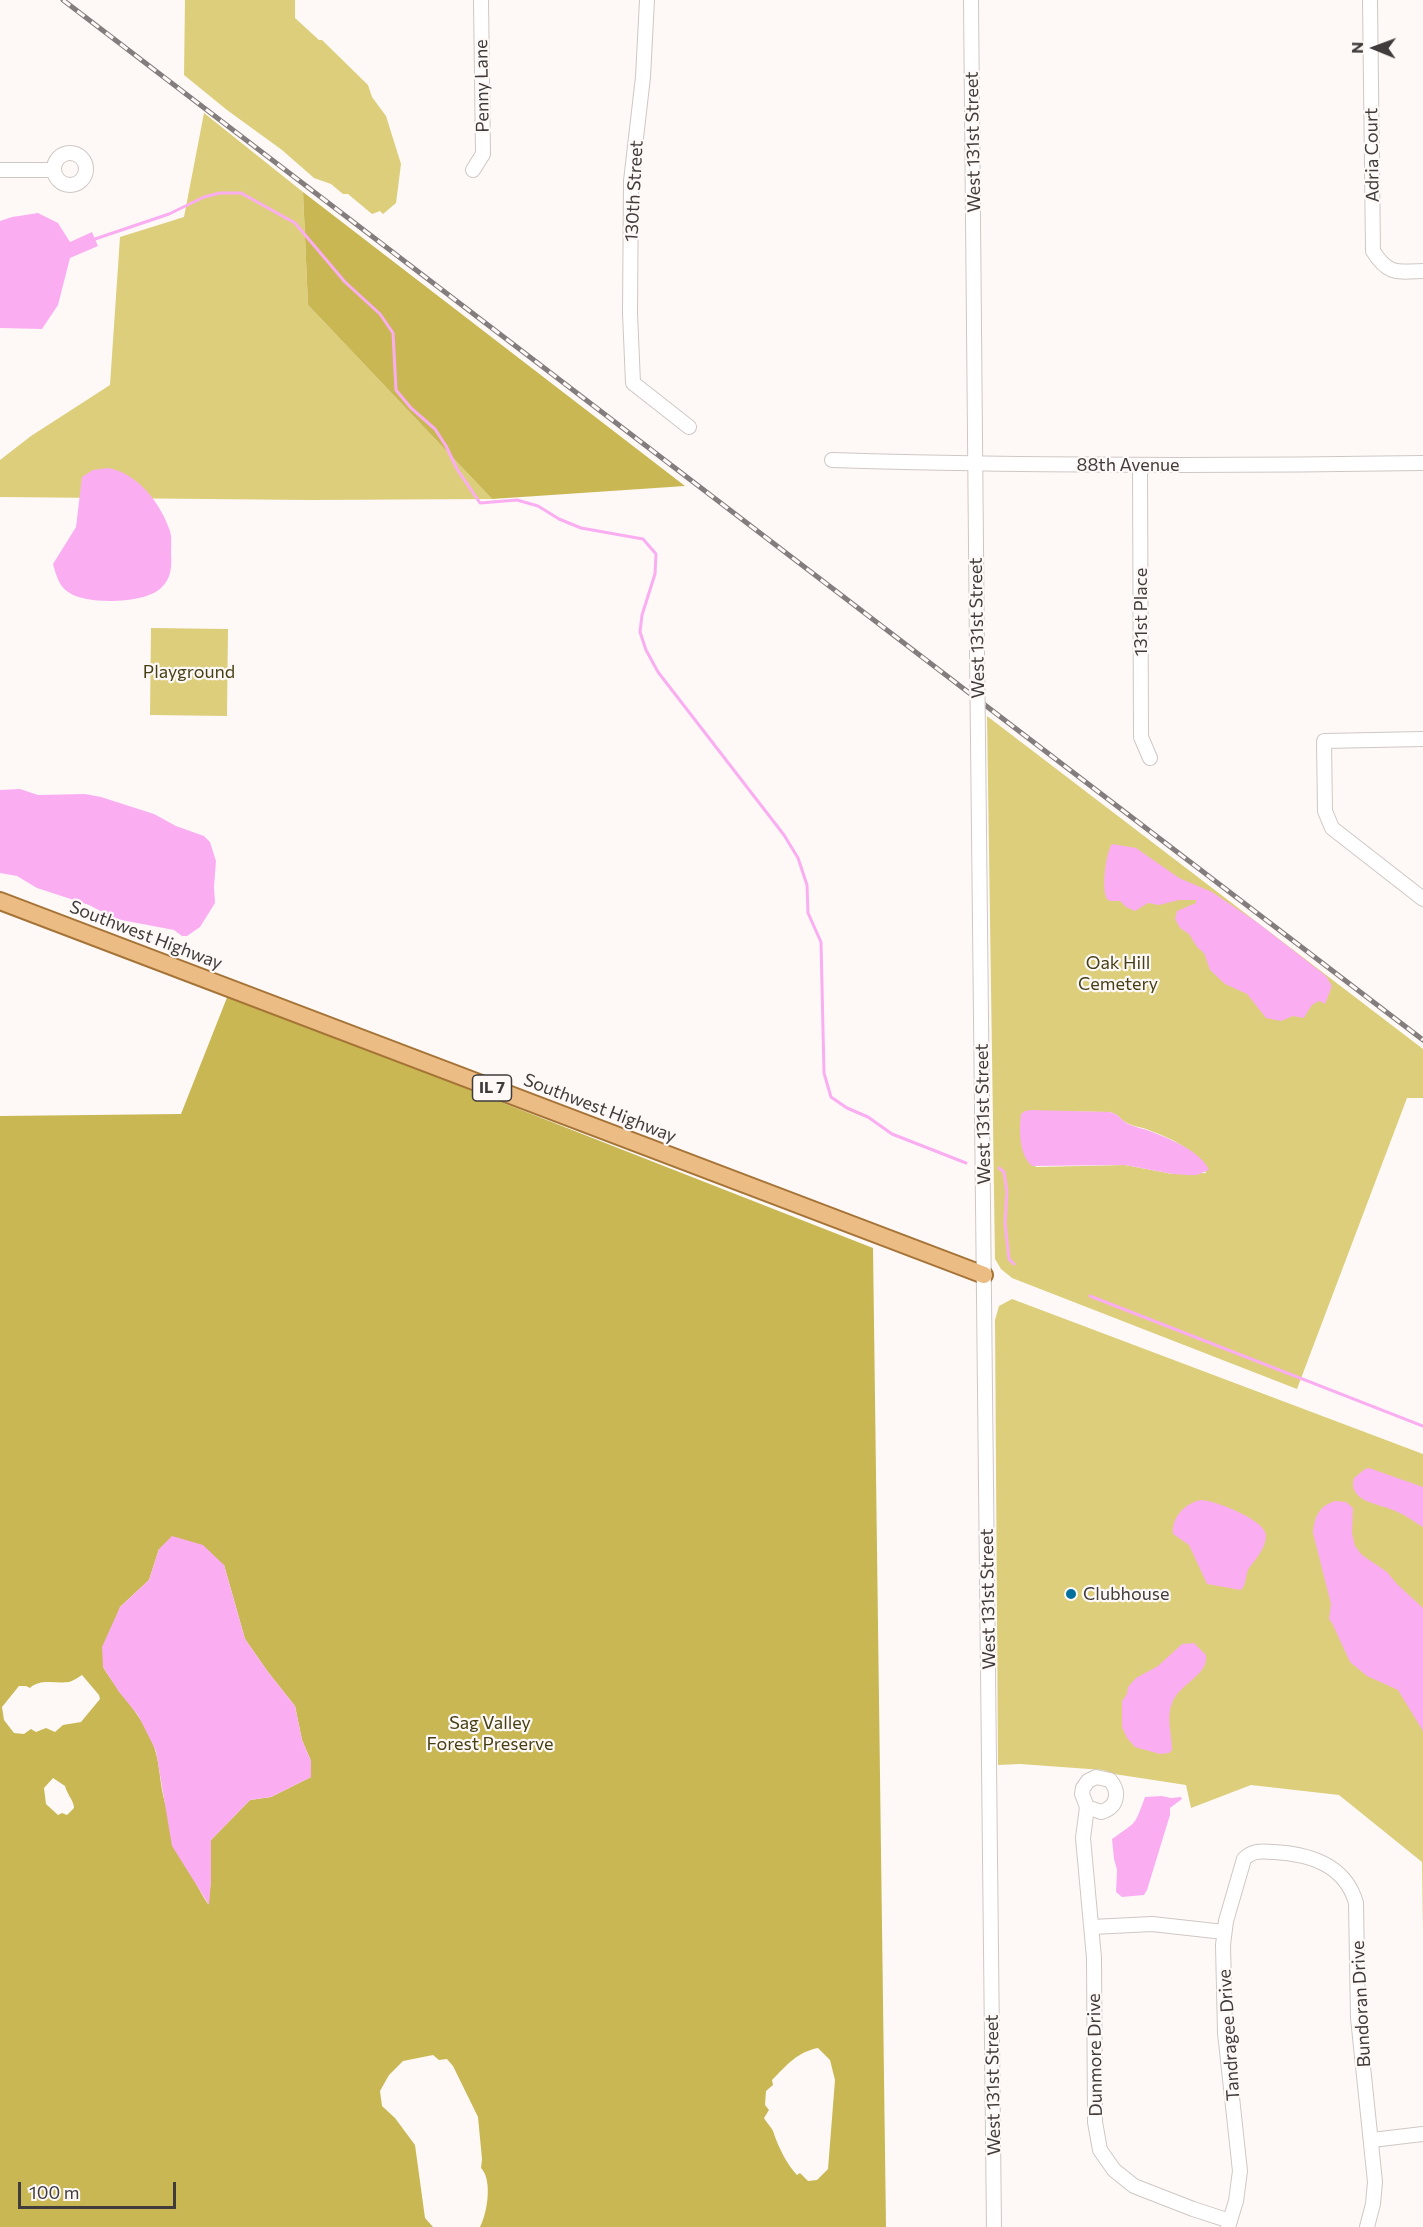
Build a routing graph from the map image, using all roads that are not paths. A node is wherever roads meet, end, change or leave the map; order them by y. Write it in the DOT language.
graph roads {
  1 [pos="481,0"];
  2 [pos="647,0"];
  3 [pos="971,0"];
  4 [pos="1370,0"];
  5 [pos="0,170"];
  6 [pos="54,170"];
  7 [pos="473,170"];
  8 [pos="1423,271"];
  9 [pos="689,427"];
  10 [pos="832,460"];
  11 [pos="1423,463"];
  12 [pos="976,465"];
  13 [pos="1140,465"];
  14 [pos="1423,739"];
  15 [pos="1150,758"];
  16 [pos="1423,899"];
  17 [pos="0,901"];
  18 [pos="984,1275"];
  19 [pos="1087,1807"];
  20 [pos="1255,1851"];
  21 [pos="1092,1927"];
  22 [pos="1224,1932"];
  23 [pos="1423,2133"];
  24 [pos="1372,2140"];
  25 [pos="1229,2224"];
  26 [pos="994,2227"];
  27 [pos="1367,2227"];
  1 -- 7 [label="street, Penny Lane"];
  2 -- 9 [label="street, 130th Street"];
  3 -- 12 [label="street, West 131st Street"];
  4 -- 8 [label="street, Adria Court"];
  5 -- 6 [label="street"];
  10 -- 12 [label="street, 88th Avenue"];
  11 -- 13 [label="street, 88th Avenue"];
  12 -- 13 [label="street, 88th Avenue"];
  12 -- 18 [label="street, West 131st Street, bridge"];
  13 -- 15 [label="street, 131st Place"];
  14 -- 16 [label="street"];
  17 -- 18 [label="main road, Southwest Highway / IL 7"];
  18 -- 26 [label="street, West 131st Street"];
  19 -- 21 [label="street, Dunmore Drive"];
  20 -- 22 [label="street, Tandragee Drive"];
  20 -- 24 [label="street, Bundoran Drive"];
  21 -- 22 [label="street"];
  21 -- 25 [label="street, Dunmore Drive"];
  22 -- 25 [label="street, Tandragee Drive"];
  23 -- 24 [label="street"];
  24 -- 27 [label="street, Bundoran Drive"];
}
